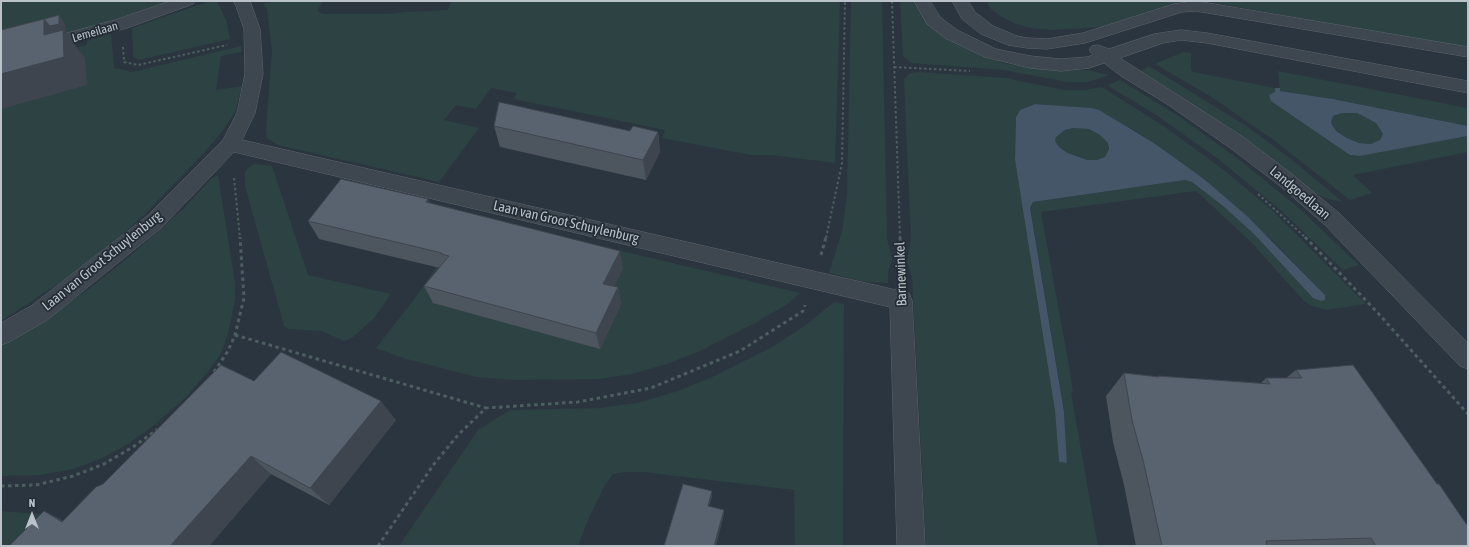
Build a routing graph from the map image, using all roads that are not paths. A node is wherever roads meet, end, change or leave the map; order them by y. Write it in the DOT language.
graph roads {
  1 [pos="187,1"];
  2 [pos="241,1"];
  3 [pos="922,1"];
  4 [pos="960,1"];
  5 [pos="1085,38"];
  6 [pos="1468,52"];
  7 [pos="1,57"];
  8 [pos="1106,58"];
  9 [pos="1468,87"];
  10 [pos="230,144"];
  11 [pos="901,300"];
  12 [pos="1,335"];
  13 [pos="1468,359"];
  14 [pos="911,546"];
  1 -- 7 [label="street, Lemeilaan"];
  2 -- 10 [label="street, Laan van Groot Schuylenburg"];
  3 -- 8 [label="street"];
  4 -- 5 [label="street"];
  5 -- 6 [label="street"];
  5 -- 8 [label="street, Landgoedlaan"];
  8 -- 9 [label="street"];
  8 -- 13 [label="street, Landgoedlaan"];
  10 -- 11 [label="street, Laan van Groot Schuylenburg"];
  10 -- 12 [label="street, Laan van Groot Schuylenburg"];
  11 -- 14 [label="street, Barnewinkel"];
}
